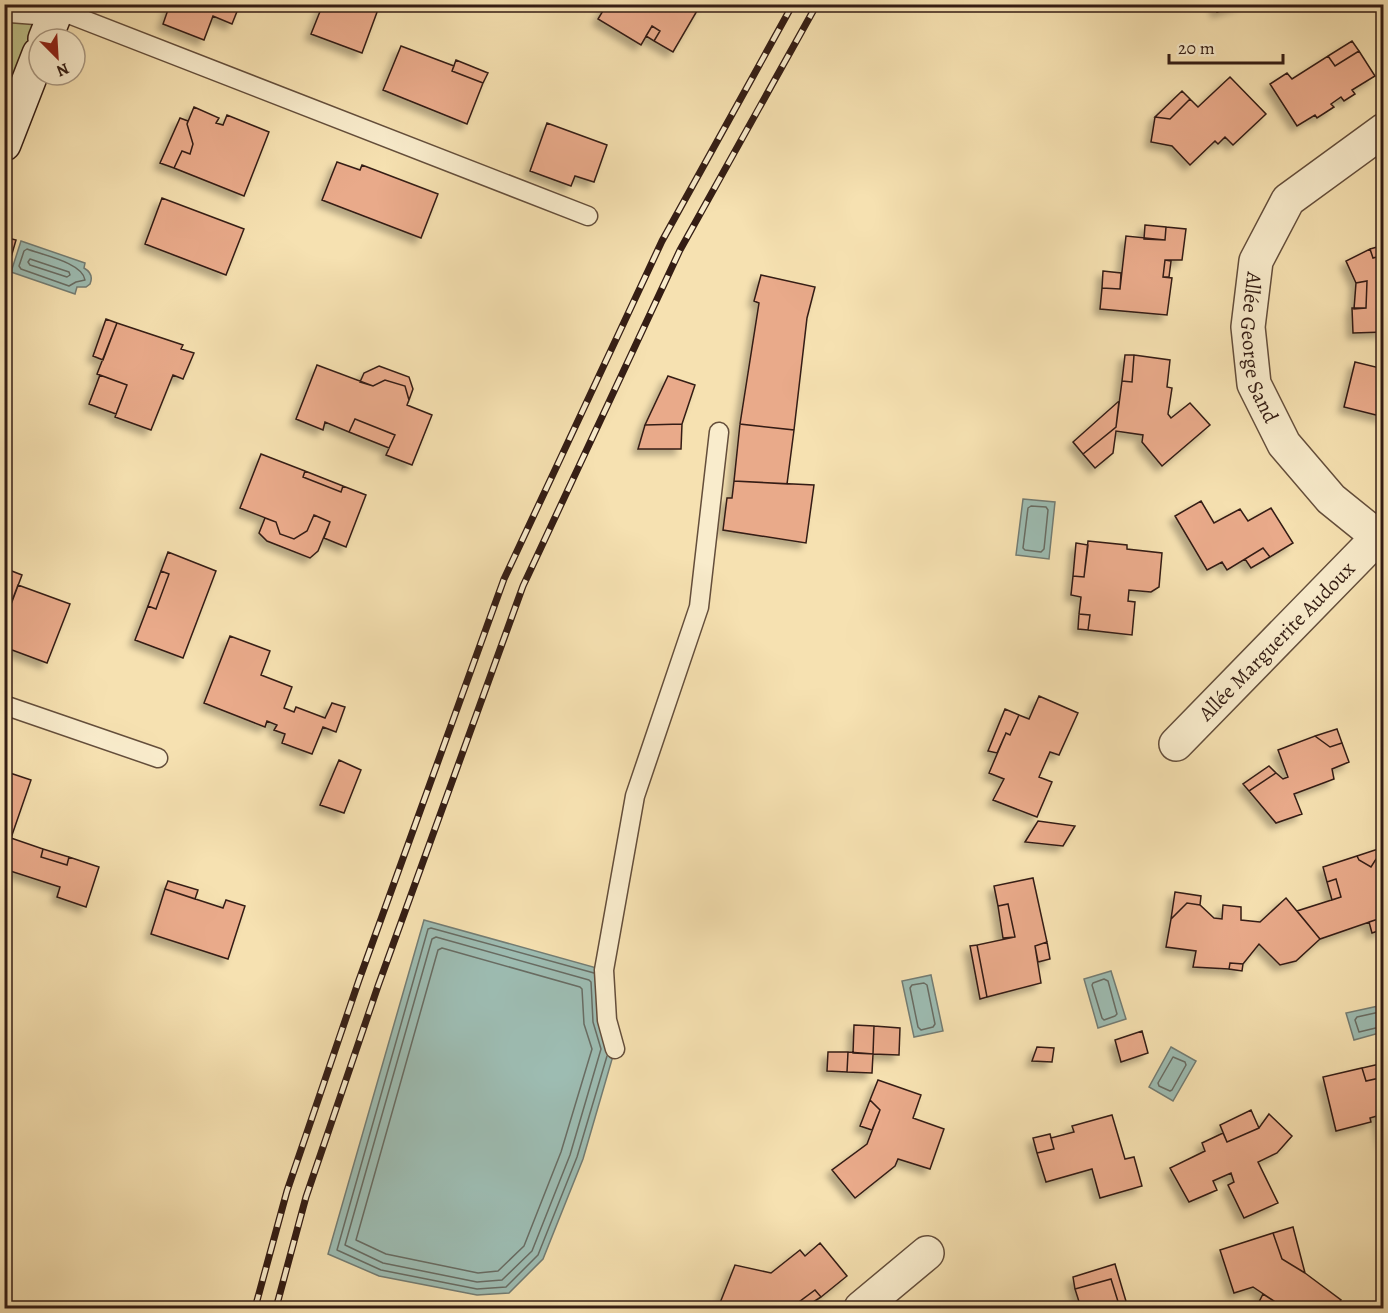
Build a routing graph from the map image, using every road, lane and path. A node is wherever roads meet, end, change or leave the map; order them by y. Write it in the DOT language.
graph roads {
  1 [pos="4,4"];
  2 [pos="53,18"];
  3 [pos="27,85"];
  4 [pos="1383,130"];
  5 [pos="4,144"];
  6 [pos="588,216"];
  7 [pos="719,432"];
  8 [pos="1381,538"];
  9 [pos="4,705"];
  10 [pos="1176,744"];
  11 [pos="158,758"];
  12 [pos="615,1049"];
  13 [pos="927,1253"];
  14 [pos="861,1308"];
  1 -- 2 [label="street"];
  2 -- 6 [label="lane"];
  3 -- 5 [label="street"];
  4 -- 8 [label="street, Allée George Sand"];
  7 -- 12 [label="lane"];
  8 -- 10 [label="street, Allée Marguerite Audoux"];
  9 -- 11 [label="lane"];
  13 -- 14 [label="street"];
}
